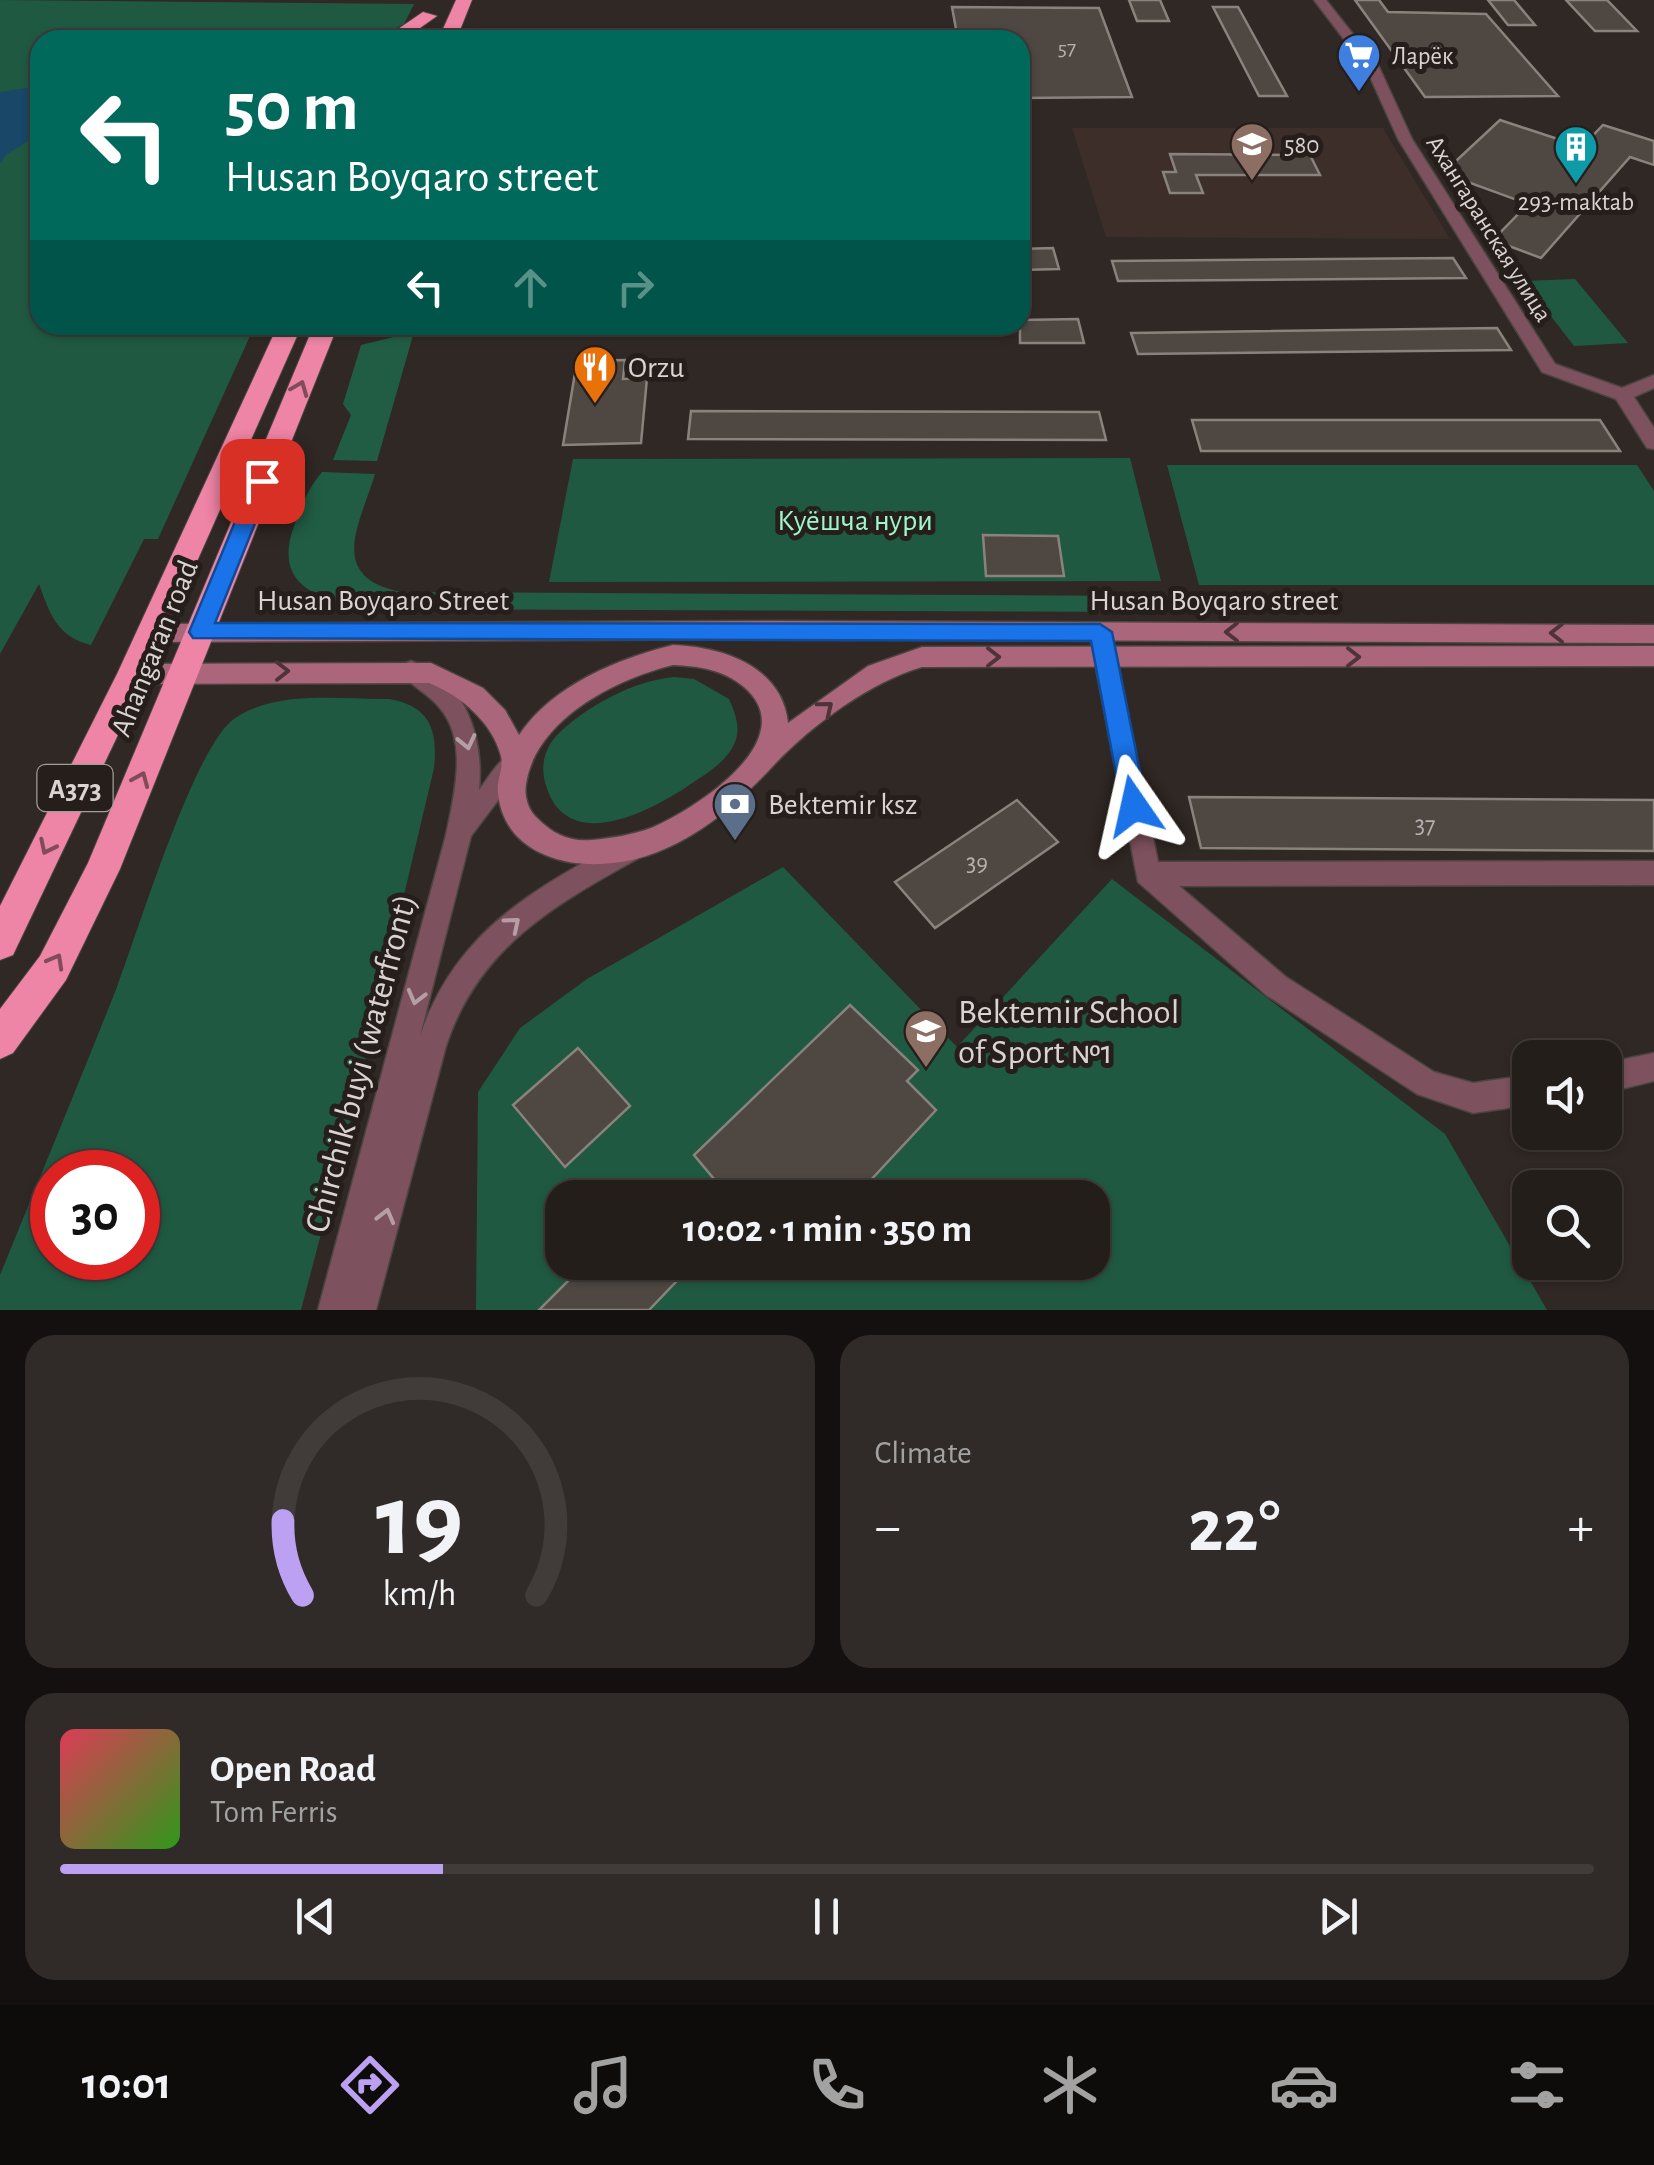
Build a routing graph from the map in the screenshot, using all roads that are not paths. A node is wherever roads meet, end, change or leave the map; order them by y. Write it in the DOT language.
graph roads {
  1 [pos="464,0"];
  2 [pos="1320,0"];
  3 [pos="433,8"];
  4 [pos="403,30"];
  5 [pos="451,30"];
  6 [pos="285,335"];
  7 [pos="322,335"];
  8 [pos="1654,381"];
  9 [pos="1623,396"];
  10 [pos="1654,443"];
  11 [pos="773,630"];
  12 [pos="200,632"];
  13 [pos="150,633"];
  14 [pos="526,633"];
  15 [pos="1654,634"];
  16 [pos="1103,644"];
  17 [pos="673,655"];
  18 [pos="1654,656"];
  19 [pos="411,670"];
  20 [pos="185,673"];
  21 [pos="132,674"];
  22 [pos="760,761"];
  23 [pos="516,762"];
  24 [pos="459,835"];
  25 [pos="632,849"];
  26 [pos="1654,872"];
  27 [pos="1148,874"];
  28 [pos="0,943"];
  29 [pos="0,1040"];
  30 [pos="1654,1067"];
  31 [pos="1622,1074"];
  32 [pos="1512,1092"];
  33 [pos="334,1310"];
  34 [pos="360,1310"];
  1 -- 5 [label="highway"];
  2 -- 9 [label="street, Ахангаранская улица"];
  3 -- 4 [label="highway"];
  6 -- 13 [label="highway, Ahangaran road / A373"];
  12 -- 7 [label="highway, Ahangaran road / A373, one-way"];
  8 -- 9 [label="street"];
  9 -- 10 [label="street"];
  11 -- 14 [label="main road, Husan Boyqaro street"];
  11 -- 16 [label="main road, Husan Boyqaro street"];
  11 -- 17 [label="main road, Husan Boyqaro street"];
  12 -- 13 [label="main road, Husan Boyqaro Street"];
  12 -- 14 [label="main road, Husan Boyqaro Street"];
  12 -- 20 [label="highway, Ahangaran road / A373"];
  13 -- 21 [label="highway, Ahangaran road / A373"];
  14 -- 17 [label="main road, Husan Boyqaro Street"];
  15 -- 16 [label="main road, Husan Boyqaro street, one-way"];
  16 -- 18 [label="main road, Husan Boyqaro street, one-way"];
  22 -- 16 [label="main road, Husan Boyqaro Street, one-way"];
  16 -- 27 [label="street"];
  17 -- 22 [label="main road, Husan Boyqaro Street"];
  17 -- 23 [label="main road, Husan Boyqaro Street"];
  20 -- 19 [label="main road, Husan Boyqaro Street, one-way"];
  19 -- 23 [label="main road, Husan Boyqaro Street"];
  19 -- 24 [label="street, Chirchik buyi (waterfront), one-way"];
  20 -- 21 [label="main road, Husan Boyqaro Street"];
  29 -- 20 [label="highway, Ahangaran road / A373, one-way"];
  21 -- 28 [label="highway, Ahangaran road / A373, one-way"];
  22 -- 25 [label="main road, Husan Boyqaro Street"];
  23 -- 24 [label="street, Chirchik buyi (waterfront)"];
  23 -- 25 [label="main road, Husan Boyqaro Street"];
  24 -- 33 [label="street, Chirchik buyi (waterfront), one-way"];
  34 -- 25 [label="street, Chirchik buyi (waterfront), one-way"];
  26 -- 27 [label="street"];
  27 -- 32 [label="street"];
  30 -- 31 [label="street"];
}
